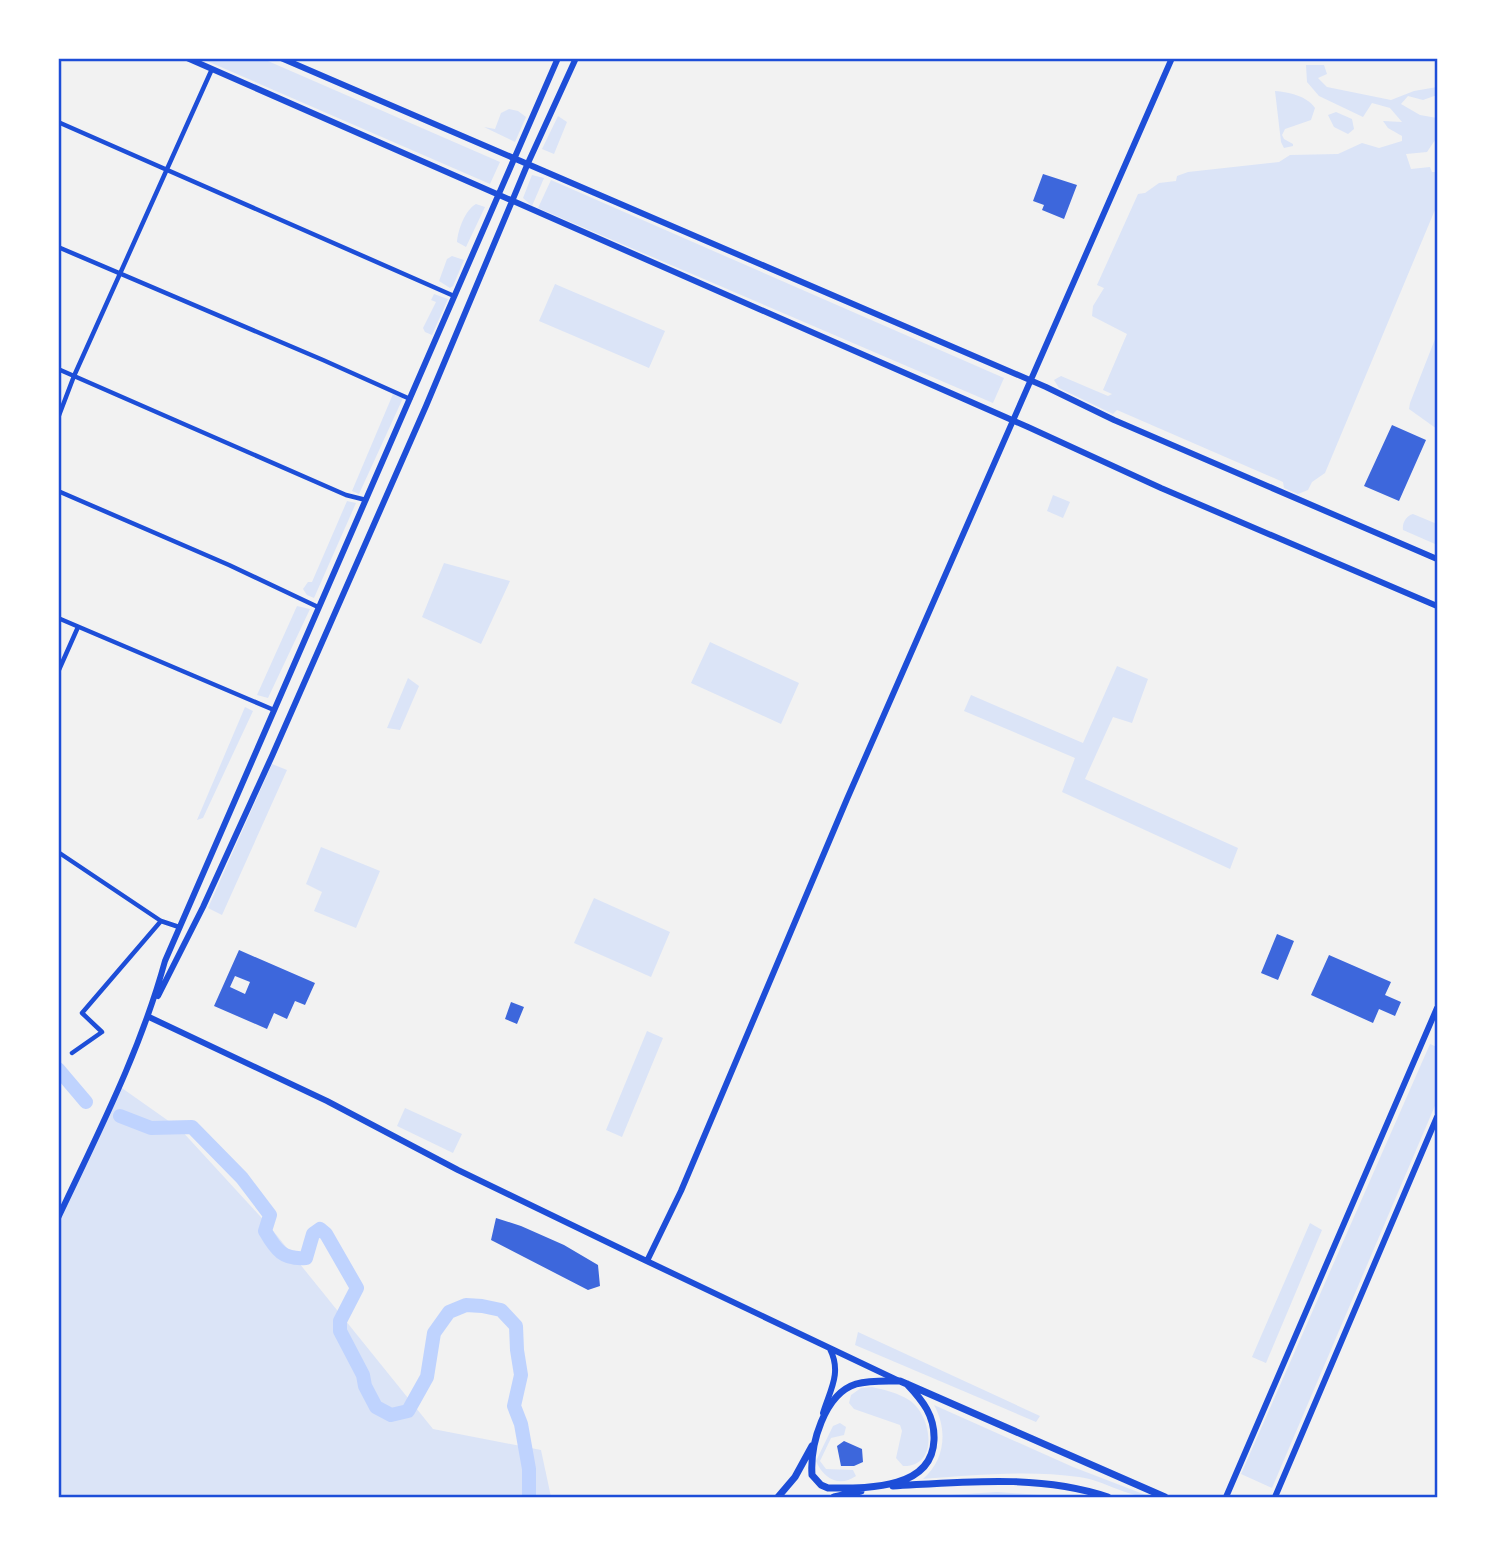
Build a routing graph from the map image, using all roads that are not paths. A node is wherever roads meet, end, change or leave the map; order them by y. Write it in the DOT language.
graph roads {
  1 [pos="187,58"];
  2 [pos="281,58"];
  3 [pos="558,58"];
  4 [pos="576,58"];
  5 [pos="1172,58"];
  6 [pos="212,68"];
  7 [pos="58,122"];
  8 [pos="514,158"];
  9 [pos="528,163"];
  10 [pos="168,170"];
  11 [pos="499,195"];
  12 [pos="512,200"];
  13 [pos="58,247"];
  14 [pos="121,275"];
  15 [pos="454,296"];
  16 [pos="58,369"];
  17 [pos="74,376"];
  18 [pos="1031,381"];
  19 [pos="410,399"];
  20 [pos="58,418"];
  21 [pos="1013,421"];
  22 [pos="58,491"];
  23 [pos="367,500"];
  24 [pos="1437,559"];
  25 [pos="1437,606"];
  26 [pos="318,607"];
  27 [pos="58,618"];
  28 [pos="78,627"];
  29 [pos="293,663"];
  30 [pos="310,671"];
  31 [pos="58,672"];
  32 [pos="274,710"];
  33 [pos="58,852"];
  34 [pos="161,921"];
  35 [pos="179,927"];
  36 [pos="152,1007"];
  37 [pos="1437,1008"];
  38 [pos="149,1017"];
  39 [pos="1434,1025"];
  40 [pos="72,1053"];
  41 [pos="1437,1117"];
  42 [pos="58,1217"];
  43 [pos="647,1261"];
  44 [pos="830,1349"];
  45 [pos="903,1383"];
  46 [pos="821,1425"];
  47 [pos="815,1439"];
  48 [pos="878,1487"];
  49 [pos="778,1497"];
  50 [pos="834,1497"];
  51 [pos="1108,1497"];
  52 [pos="1165,1497"];
  53 [pos="1226,1497"];
  54 [pos="1275,1497"];
  1 -- 6 [label="main road"];
  2 -- 8 [label="main road"];
  3 -- 8 [label="main road"];
  4 -- 9 [label="main road"];
  5 -- 18 [label="main road"];
  6 -- 10 [label="street"];
  6 -- 11 [label="main road"];
  7 -- 10 [label="street"];
  8 -- 9 [label="main road"];
  8 -- 11 [label="main road"];
  9 -- 12 [label="main road"];
  9 -- 18 [label="main road"];
  10 -- 14 [label="street"];
  10 -- 15 [label="street"];
  11 -- 12 [label="main road"];
  11 -- 15 [label="main road"];
  12 -- 21 [label="main road"];
  12 -- 30 [label="main road"];
  13 -- 14 [label="street"];
  14 -- 17 [label="street"];
  14 -- 19 [label="street"];
  15 -- 19 [label="main road"];
  16 -- 17 [label="street"];
  17 -- 20 [label="street"];
  17 -- 23 [label="street"];
  18 -- 21 [label="main road"];
  18 -- 24 [label="main road"];
  19 -- 23 [label="main road"];
  21 -- 25 [label="main road"];
  21 -- 43 [label="main road"];
  22 -- 26 [label="street"];
  23 -- 26 [label="main road"];
  26 -- 29 [label="main road"];
  27 -- 28 [label="street"];
  28 -- 31 [label="street"];
  28 -- 32 [label="street"];
  29 -- 30 [label="main road"];
  29 -- 32 [label="main road"];
  30 -- 36 [label="main road"];
  32 -- 35 [label="main road"];
  33 -- 34 [label="street"];
  34 -- 35 [label="street"];
  34 -- 40 [label="street"];
  35 -- 36 [label="main road"];
  36 -- 38 [label="main road"];
  37 -- 39 [label="main road"];
  38 -- 42 [label="main road"];
  38 -- 43 [label="main road"];
  39 -- 53 [label="main road"];
  41 -- 54 [label="main road"];
  43 -- 44 [label="main road"];
  44 -- 45 [label="main road"];
  44 -- 46 [label="main road"];
  45 -- 46 [label="main road"];
  45 -- 48 [label="main road"];
  45 -- 52 [label="main road"];
  46 -- 47 [label="main road"];
  47 -- 48 [label="main road"];
  47 -- 49 [label="main road"];
  48 -- 50 [label="main road"];
  48 -- 51 [label="main road"];
}
